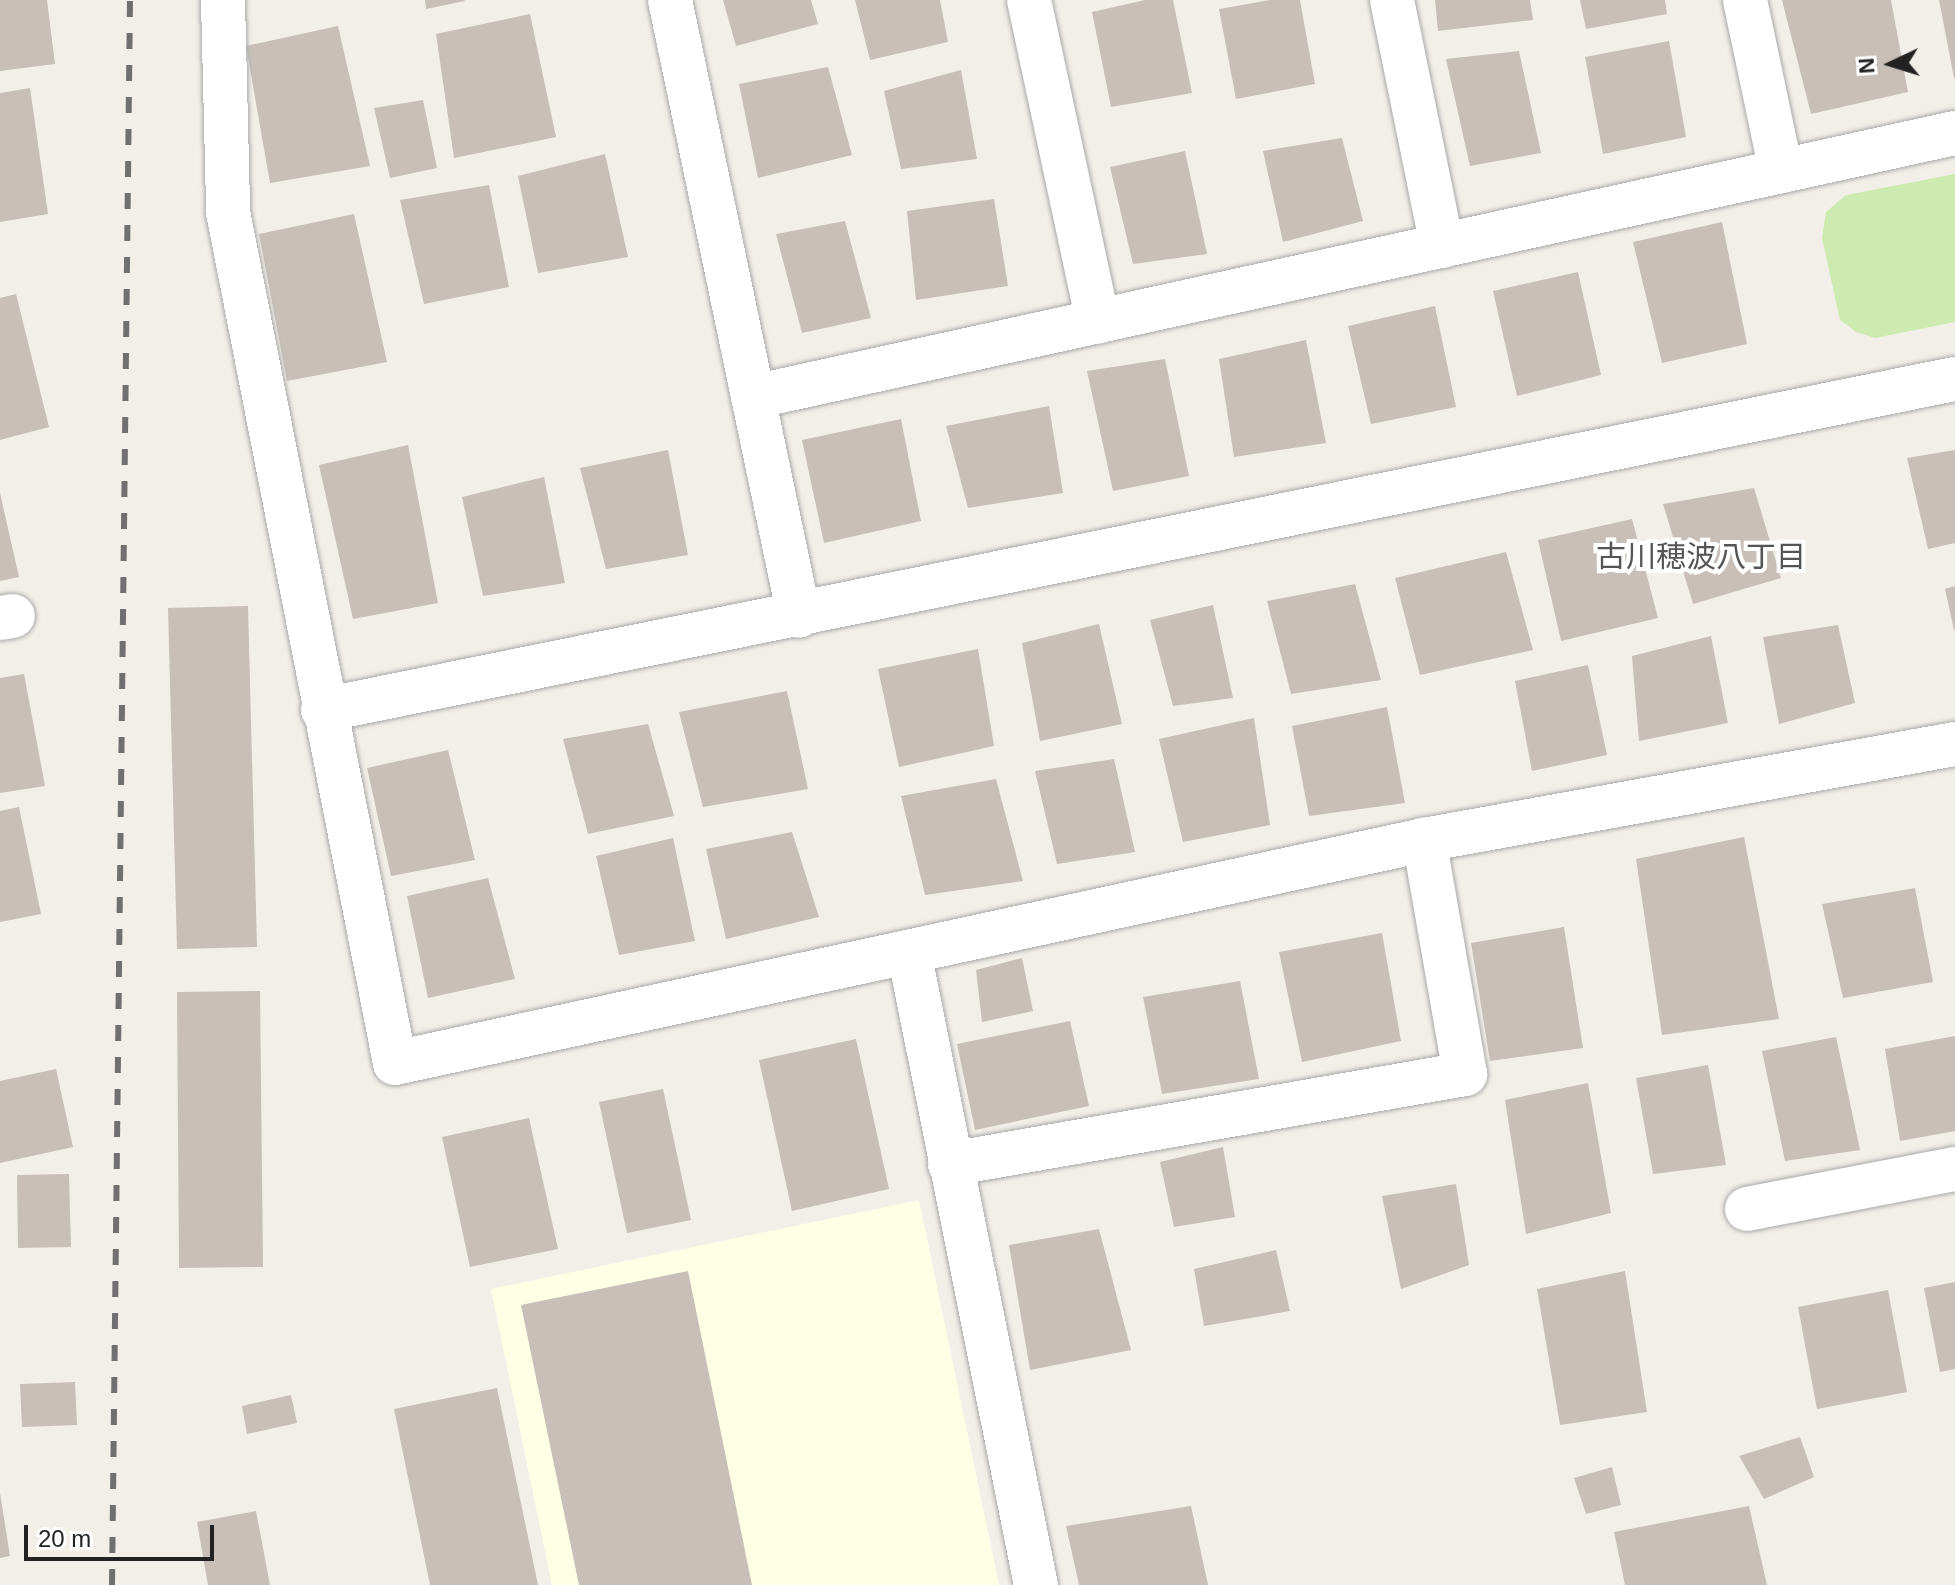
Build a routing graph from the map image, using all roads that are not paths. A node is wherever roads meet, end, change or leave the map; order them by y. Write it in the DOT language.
graph roads {
  1 [pos="223,0"];
  2 [pos="670,0"];
  3 [pos="1029,0"];
  4 [pos="1392,0"];
  5 [pos="1745,0"];
  6 [pos="1955,133"];
  7 [pos="1781,171"];
  8 [pos="1442,246"];
  9 [pos="1098,322"];
  10 [pos="1955,379"];
  11 [pos="753,397"];
  12 [pos="799,616"];
  13 [pos="323,710"];
  14 [pos="1955,744"];
  15 [pos="1424,840"];
  16 [pos="909,952"];
  17 [pos="950,1164"];
  18 [pos="1955,1169"];
  19 [pos="1747,1209"];
  20 [pos="1036,1585"];
  1 -- 13 [label="street"];
  2 -- 11 [label="street"];
  3 -- 9 [label="street"];
  4 -- 8 [label="street"];
  5 -- 7 [label="street"];
  6 -- 7 [label="street"];
  7 -- 8 [label="street"];
  8 -- 9 [label="street"];
  9 -- 11 [label="street"];
  10 -- 12 [label="street"];
  11 -- 12 [label="street"];
  12 -- 13 [label="street"];
  13 -- 16 [label="street"];
  14 -- 15 [label="street"];
  15 -- 16 [label="street"];
  15 -- 17 [label="street"];
  16 -- 17 [label="street"];
  17 -- 20 [label="street"];
  18 -- 19 [label="street"];
}
